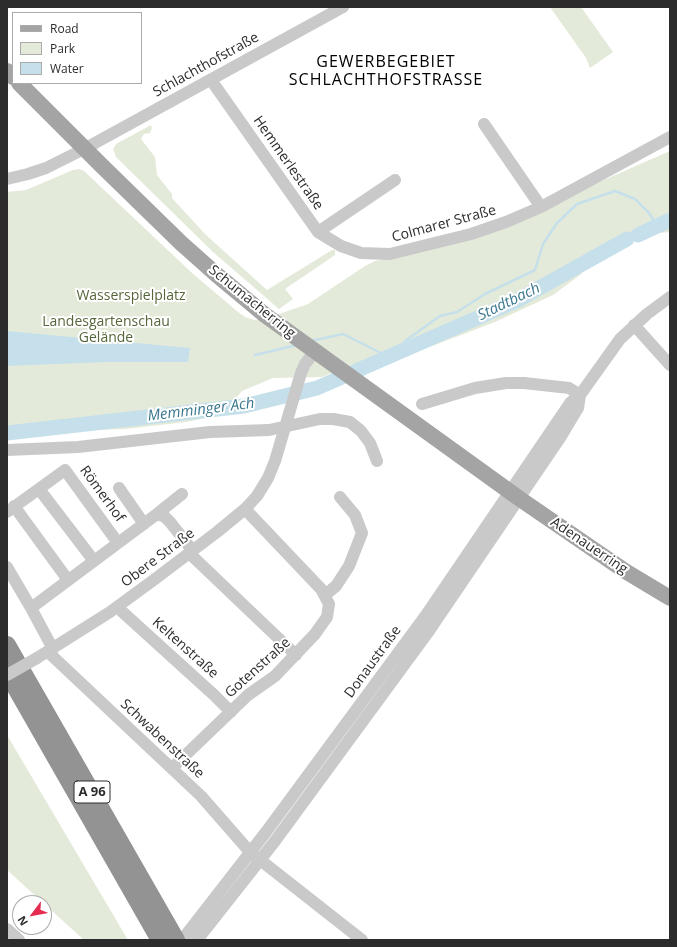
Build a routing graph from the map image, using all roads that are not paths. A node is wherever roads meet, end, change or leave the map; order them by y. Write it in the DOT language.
graph roads {
  1 [pos="343,7"];
  2 [pos="211,80"];
  3 [pos="20,84"];
  4 [pos="484,124"];
  5 [pos="670,137"];
  6 [pos="84,149"];
  7 [pos="7,179"];
  8 [pos="395,180"];
  9 [pos="541,207"];
  10 [pos="318,232"];
  11 [pos="352,251"];
  12 [pos="670,297"];
  13 [pos="634,325"];
  14 [pos="311,348"];
  15 [pos="670,365"];
  16 [pos="580,395"];
  17 [pos="422,404"];
  18 [pos="285,428"];
  19 [pos="7,450"];
  20 [pos="377,461"];
  21 [pos="39,488"];
  22 [pos="119,488"];
  23 [pos="182,494"];
  24 [pos="515,495"];
  25 [pos="340,497"];
  26 [pos="11,509"];
  27 [pos="245,509"];
  28 [pos="157,514"];
  29 [pos="144,524"];
  30 [pos="118,543"];
  31 [pos="191,552"];
  32 [pos="94,561"];
  33 [pos="7,567"];
  34 [pos="68,580"];
  35 [pos="325,595"];
  36 [pos="670,598"];
  37 [pos="117,607"];
  38 [pos="31,608"];
  39 [pos="7,645"];
  40 [pos="50,650"];
  41 [pos="296,655"];
  42 [pos="7,672"];
  43 [pos="7,675"];
  44 [pos="231,712"];
  45 [pos="172,768"];
  46 [pos="250,852"];
  47 [pos="260,861"];
  48 [pos="7,929"];
  49 [pos="181,938"];
  50 [pos="19,940"];
  51 [pos="160,940"];
  52 [pos="197,940"];
  53 [pos="362,940"];
  1 -- 2 [label="street, Schlachthofstraße"];
  2 -- 6 [label="street, Schlachthofstraße"];
  2 -- 10 [label="street, Hemmerlestraße"];
  3 -- 6 [label="main road, Schumacherring"];
  4 -- 9 [label="street"];
  5 -- 9 [label="street, Colmarer Straße"];
  6 -- 7 [label="street, Schlachthofstraße"];
  6 -- 14 [label="main road, Schumacherring"];
  8 -- 10 [label="street"];
  9 -- 11 [label="street, Colmarer Straße"];
  10 -- 11 [label="street, Hemmerlestraße"];
  12 -- 13 [label="street, Donaustraße"];
  13 -- 15 [label="street"];
  13 -- 16 [label="street, Donaustraße"];
  14 -- 18 [label="street, Obere Straße"];
  14 -- 24 [label="main road, Schumacherring"];
  16 -- 17 [label="street"];
  16 -- 24 [label="street, Donaustraße"];
  18 -- 19 [label="street"];
  18 -- 20 [label="street"];
  18 -- 27 [label="street, Obere Straße"];
  21 -- 26 [label="street, Römerhof"];
  21 -- 30 [label="street, Römerhof"];
  21 -- 32 [label="street"];
  22 -- 29 [label="street, Römerhof"];
  23 -- 28 [label="street, Römerhof"];
  24 -- 36 [label="main road, Adenauerring"];
  24 -- 46 [label="street, Donaustraße"];
  24 -- 47 [label="street, Donaustraße"];
  25 -- 35 [label="street"];
  26 -- 34 [label="street, Römerhof"];
  27 -- 31 [label="street, Obere Straße"];
  27 -- 35 [label="street"];
  28 -- 29 [label="street, Römerhof"];
  28 -- 31 [label="street"];
  29 -- 30 [label="street, Römerhof"];
  30 -- 32 [label="street, Römerhof"];
  31 -- 37 [label="street, Obere Straße"];
  31 -- 41 [label="street"];
  32 -- 34 [label="street, Römerhof"];
  33 -- 38 [label="street"];
  34 -- 38 [label="street, Römerhof"];
  35 -- 41 [label="street, Gotenstraße"];
  37 -- 40 [label="street, Obere Straße"];
  37 -- 44 [label="street, Keltenstraße"];
  38 -- 40 [label="street"];
  39 -- 49 [label="highway, A 96"];
  40 -- 43 [label="street, Obere Straße, bridge"];
  40 -- 45 [label="street, Schwabenstraße"];
  41 -- 44 [label="street, Gotenstraße"];
  42 -- 51 [label="highway, A 96"];
  44 -- 45 [label="street, Gotenstraße"];
  45 -- 46 [label="street, Schwabenstraße"];
  46 -- 47 [label="street, Schwabenstraße"];
  46 -- 49 [label="street, Donaustraße"];
  47 -- 52 [label="street, Donaustraße"];
  47 -- 53 [label="street, Schwabenstraße"];
  48 -- 50 [label="street"];
}
